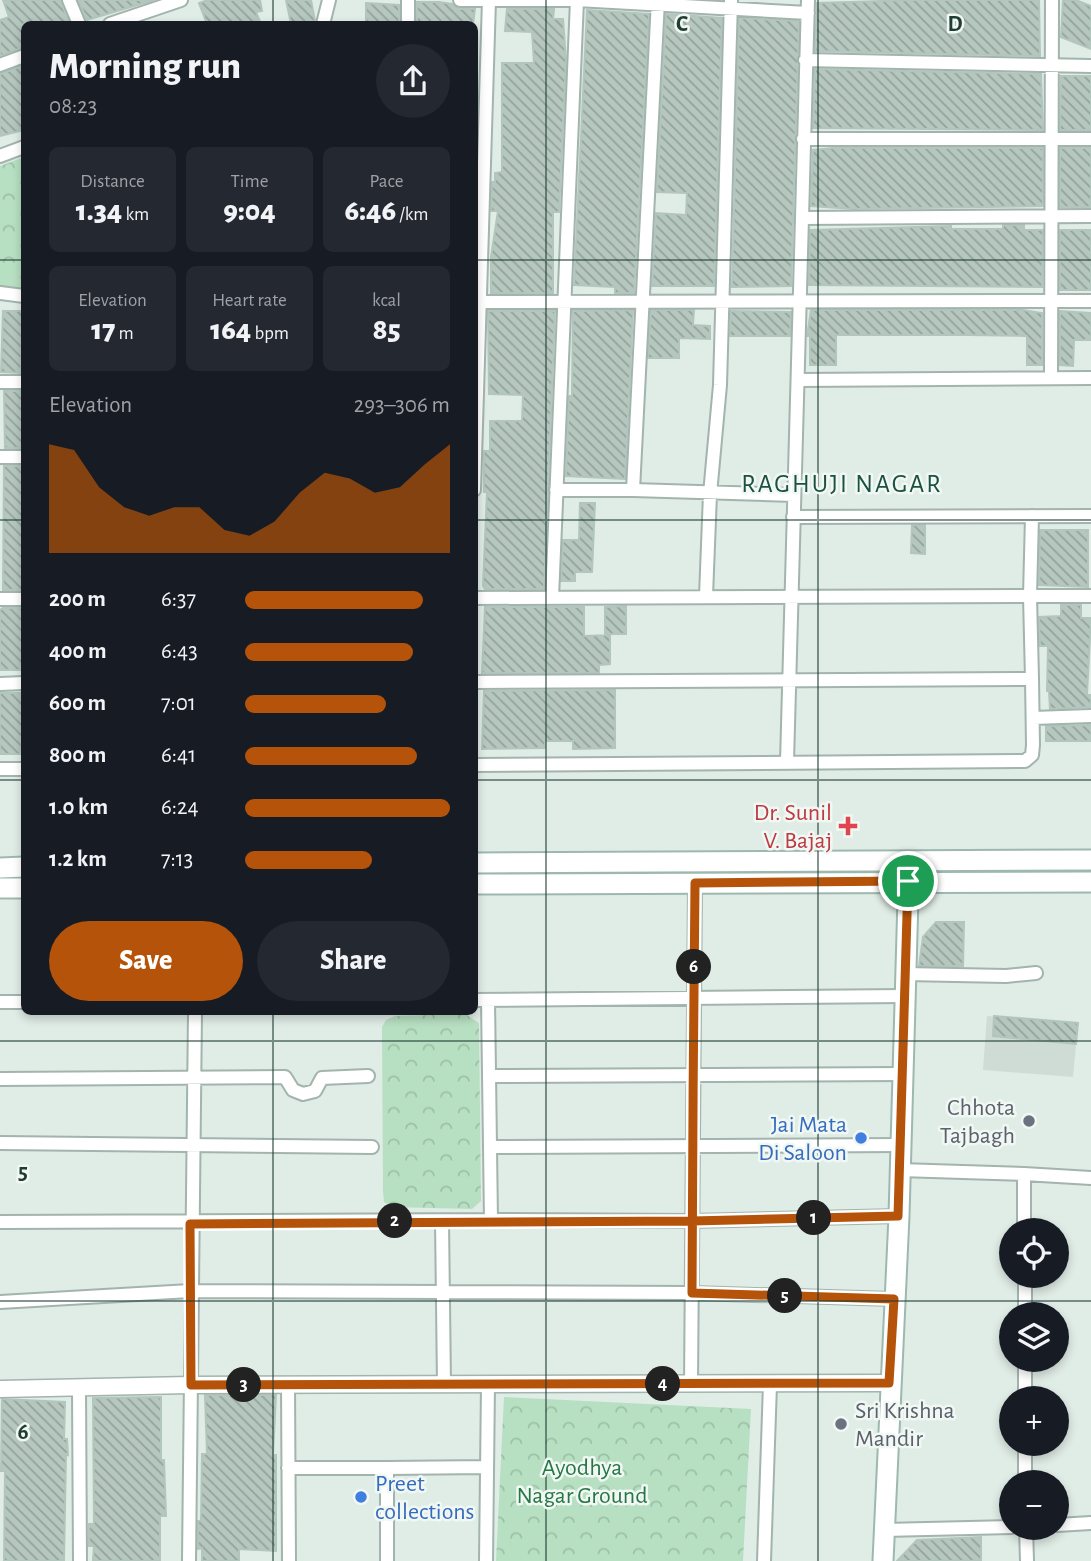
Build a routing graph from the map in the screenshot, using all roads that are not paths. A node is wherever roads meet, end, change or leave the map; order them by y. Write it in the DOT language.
graph roads {
  1 [pos="69,0"];
  2 [pos="181,0"];
  3 [pos="329,0"];
  4 [pos="408,0"];
  5 [pos="460,0"];
  6 [pos="489,0"];
  7 [pos="577,0"];
  8 [pos="1052,0"];
  9 [pos="658,3"];
  10 [pos="731,5"];
  11 [pos="808,7"];
  12 [pos="78,21"];
  13 [pos="119,21"];
  14 [pos="324,21"];
  15 [pos="408,21"];
  16 [pos="21,57"];
  17 [pos="805,60"];
  18 [pos="0,65"];
  19 [pos="1050,65"];
  20 [pos="1091,66"];
  21 [pos="803,139"];
  22 [pos="1051,139"];
  23 [pos="1091,139"];
  24 [pos="21,148"];
  25 [pos="0,156"];
  26 [pos="1050,216"];
  27 [pos="1091,216"];
  28 [pos="802,218"];
  29 [pos="478,277"];
  30 [pos="0,293"];
  31 [pos="21,296"];
  32 [pos="642,299"];
  33 [pos="722,299"];
  34 [pos="799,300"];
  35 [pos="1051,301"];
  36 [pos="1091,301"];
  37 [pos="478,302"];
  38 [pos="566,302"];
  39 [pos="1051,378"];
  40 [pos="1091,378"];
  41 [pos="799,380"];
  42 [pos="0,382"];
  43 [pos="21,382"];
  44 [pos="0,457"];
  45 [pos="21,457"];
  46 [pos="556,490"];
  47 [pos="633,490"];
  48 [pos="710,494"];
  49 [pos="794,495"];
  50 [pos="1032,516"];
  51 [pos="1091,516"];
  52 [pos="793,517"];
  53 [pos="706,596"];
  54 [pos="1030,596"];
  55 [pos="1091,596"];
  56 [pos="478,598"];
  57 [pos="552,598"];
  58 [pos="790,598"];
  59 [pos="0,599"];
  60 [pos="21,599"];
  61 [pos="1032,679"];
  62 [pos="788,680"];
  63 [pos="478,682"];
  64 [pos="21,683"];
  65 [pos="0,684"];
  66 [pos="1091,716"];
  67 [pos="1033,718"];
  68 [pos="787,762"];
  69 [pos="478,765"];
  70 [pos="0,769"];
  71 [pos="21,769"];
  72 [pos="1091,860"];
  73 [pos="478,863"];
  74 [pos="0,867"];
  75 [pos="21,867"];
  76 [pos="908,872"];
  77 [pos="695,873"];
  78 [pos="1091,882"];
  79 [pos="478,884"];
  80 [pos="0,888"];
  81 [pos="21,888"];
  82 [pos="1036,973"];
  83 [pos="905,974"];
  84 [pos="905,996"];
  85 [pos="694,999"];
  86 [pos="481,1000"];
  87 [pos="0,1002"];
  88 [pos="21,1002"];
  89 [pos="194,1015"];
  90 [pos="903,1074"];
  91 [pos="194,1076"];
  92 [pos="368,1076"];
  93 [pos="489,1076"];
  94 [pos="693,1077"];
  95 [pos="0,1079"];
  96 [pos="0,1143"];
  97 [pos="900,1145"];
  98 [pos="192,1146"];
  99 [pos="372,1147"];
  100 [pos="490,1147"];
  101 [pos="693,1147"];
  102 [pos="900,1170"];
  103 [pos="1024,1174"];
  104 [pos="1091,1178"];
  105 [pos="898,1216"];
  106 [pos="1024,1218"];
  107 [pos="491,1220"];
  108 [pos="442,1221"];
  109 [pos="692,1221"];
  110 [pos="0,1222"];
  111 [pos="190,1224"];
  112 [pos="190,1291"];
  113 [pos="443,1293"];
  114 [pos="692,1293"];
  115 [pos="894,1299"];
  116 [pos="0,1302"];
  117 [pos="889,1383"];
  118 [pos="288,1384"];
  119 [pos="444,1384"];
  120 [pos="488,1384"];
  121 [pos="691,1384"];
  122 [pos="770,1384"];
  123 [pos="191,1385"];
  124 [pos="0,1389"];
  125 [pos="79,1389"];
  126 [pos="487,1467"];
  127 [pos="288,1468"];
  128 [pos="387,1468"];
  129 [pos="1091,1523"];
  130 [pos="1069,1524"];
  131 [pos="999,1527"];
  132 [pos="884,1530"];
  133 [pos="1026,1540"];
  134 [pos="80,1561"];
  135 [pos="189,1561"];
  136 [pos="289,1561"];
  137 [pos="387,1561"];
  138 [pos="486,1561"];
  139 [pos="764,1561"];
  140 [pos="883,1561"];
  141 [pos="1027,1561"];
  1 -- 12 [label="street"];
  2 -- 13 [label="street"];
  3 -- 14 [label="street"];
  4 -- 15 [label="street"];
  5 -- 6 [label="street"];
  6 -- 7 [label="street"];
  6 -- 29 [label="street"];
  7 -- 9 [label="street"];
  7 -- 38 [label="street"];
  8 -- 19 [label="street"];
  9 -- 10 [label="street"];
  9 -- 32 [label="street"];
  10 -- 11 [label="street"];
  10 -- 33 [label="street"];
  11 -- 17 [label="street"];
  16 -- 18 [label="street"];
  17 -- 19 [label="street"];
  17 -- 21 [label="street"];
  19 -- 20 [label="street"];
  19 -- 22 [label="street"];
  21 -- 22 [label="street"];
  21 -- 28 [label="street"];
  22 -- 23 [label="street"];
  22 -- 26 [label="street"];
  24 -- 25 [label="street"];
  26 -- 27 [label="street"];
  26 -- 28 [label="street"];
  26 -- 35 [label="street"];
  28 -- 34 [label="street"];
  30 -- 31 [label="street"];
  32 -- 33 [label="street"];
  32 -- 38 [label="street"];
  32 -- 47 [label="street"];
  33 -- 34 [label="street"];
  33 -- 48 [label="street"];
  34 -- 35 [label="street"];
  34 -- 41 [label="street"];
  35 -- 36 [label="street"];
  35 -- 39 [label="street"];
  37 -- 38 [label="street"];
  38 -- 46 [label="street"];
  39 -- 40 [label="street"];
  39 -- 41 [label="street"];
  41 -- 49 [label="street"];
  42 -- 43 [label="street"];
  44 -- 45 [label="street"];
  46 -- 47 [label="street"];
  46 -- 57 [label="street"];
  47 -- 48 [label="street"];
  48 -- 49 [label="street"];
  48 -- 53 [label="street"];
  49 -- 52 [label="street"];
  50 -- 51 [label="street"];
  50 -- 52 [label="street"];
  50 -- 54 [label="street"];
  52 -- 58 [label="street"];
  53 -- 57 [label="street"];
  53 -- 58 [label="street"];
  54 -- 55 [label="street"];
  54 -- 58 [label="street"];
  54 -- 61 [label="street"];
  56 -- 57 [label="street"];
  58 -- 62 [label="street"];
  59 -- 60 [label="street"];
  61 -- 62 [label="street"];
  61 -- 67 [label="street"];
  62 -- 63 [label="street"];
  62 -- 68 [label="street"];
  64 -- 65 [label="street"];
  66 -- 67 [label="street"];
  67 -- 68 [label="street"];
  68 -- 69 [label="street"];
  70 -- 71 [label="street"];
  72 -- 76 [label="main road"];
  73 -- 77 [label="main road"];
  74 -- 75 [label="main road"];
  76 -- 77 [label="main road"];
  76 -- 78 [label="main road"];
  76 -- 83 [label="main road"];
  77 -- 79 [label="main road"];
  77 -- 85 [label="street"];
  80 -- 81 [label="main road"];
  82 -- 83 [label="street"];
  83 -- 84 [label="main road"];
  84 -- 85 [label="street"];
  84 -- 90 [label="main road"];
  85 -- 86 [label="street"];
  85 -- 94 [label="street"];
  86 -- 93 [label="street"];
  87 -- 88 [label="street"];
  89 -- 91 [label="street"];
  90 -- 94 [label="street"];
  90 -- 97 [label="main road"];
  91 -- 92 [label="street"];
  91 -- 95 [label="street"];
  91 -- 98 [label="street"];
  93 -- 94 [label="street"];
  93 -- 100 [label="street"];
  94 -- 101 [label="street"];
  96 -- 98 [label="street"];
  97 -- 101 [label="street"];
  97 -- 102 [label="main road"];
  98 -- 99 [label="street"];
  98 -- 111 [label="street"];
  100 -- 101 [label="street"];
  100 -- 107 [label="street"];
  101 -- 109 [label="street"];
  102 -- 103 [label="street"];
  102 -- 105 [label="main road"];
  103 -- 104 [label="street"];
  103 -- 106 [label="street"];
  105 -- 109 [label="street"];
  105 -- 115 [label="main road"];
  107 -- 108 [label="street"];
  107 -- 109 [label="street"];
  108 -- 111 [label="street"];
  108 -- 113 [label="street"];
  109 -- 114 [label="street"];
  110 -- 111 [label="street"];
  111 -- 112 [label="street"];
  112 -- 113 [label="street"];
  112 -- 116 [label="street"];
  112 -- 123 [label="street"];
  113 -- 114 [label="street"];
  113 -- 119 [label="street"];
  114 -- 115 [label="street"];
  114 -- 121 [label="street"];
  115 -- 117 [label="main road"];
  117 -- 122 [label="street"];
  117 -- 132 [label="main road"];
  118 -- 119 [label="street"];
  118 -- 123 [label="street"];
  118 -- 127 [label="street"];
  119 -- 120 [label="street"];
  120 -- 121 [label="street"];
  120 -- 126 [label="street"];
  121 -- 122 [label="street"];
  122 -- 139 [label="street"];
  123 -- 125 [label="street"];
  123 -- 135 [label="street"];
  124 -- 125 [label="street"];
  125 -- 134 [label="street"];
  126 -- 128 [label="street"];
  126 -- 138 [label="street"];
  127 -- 128 [label="street"];
  127 -- 136 [label="street"];
  128 -- 137 [label="street"];
  129 -- 130 [label="street"];
  131 -- 132 [label="street"];
  132 -- 140 [label="main road"];
  133 -- 141 [label="street"];
}
